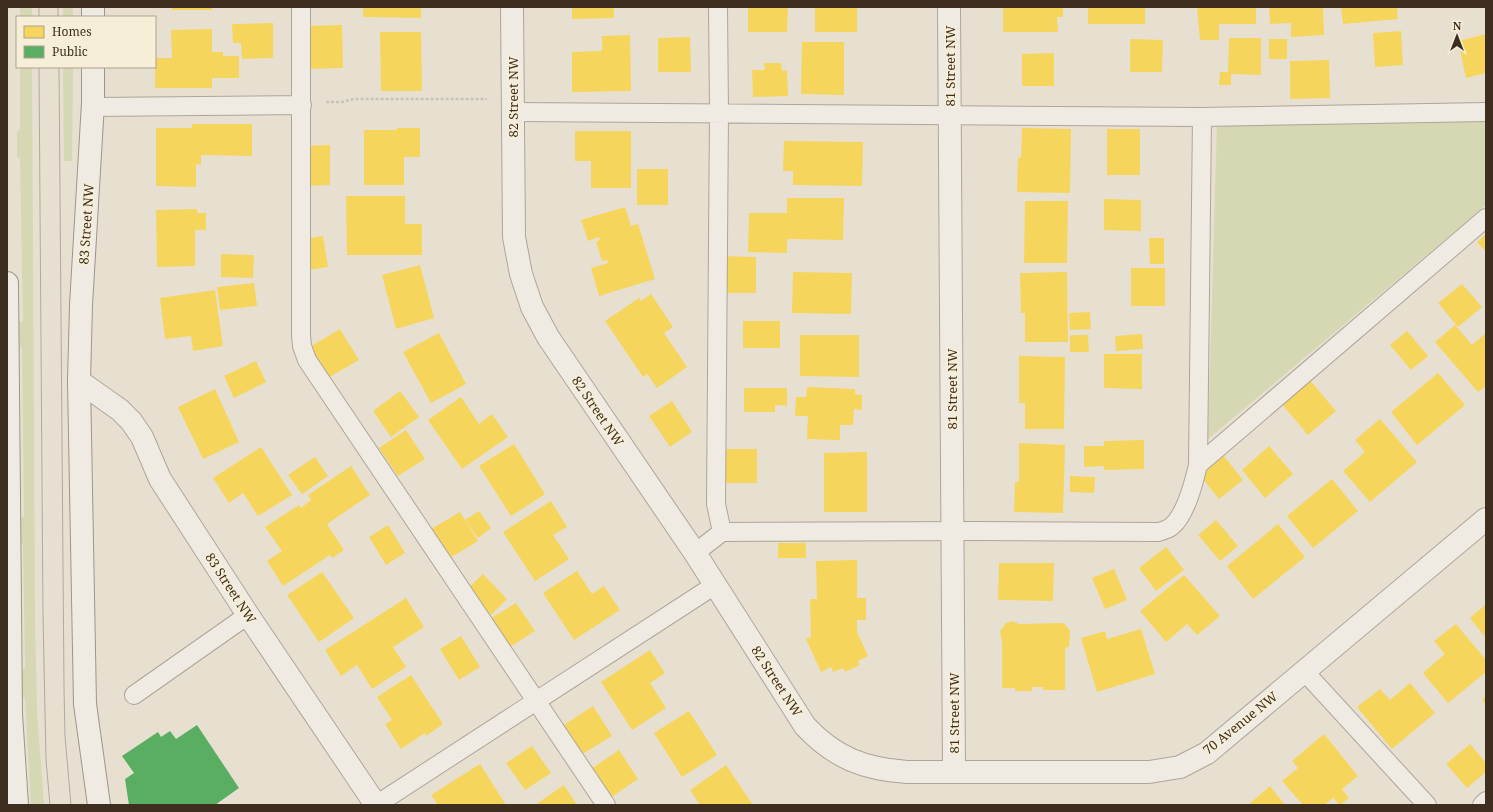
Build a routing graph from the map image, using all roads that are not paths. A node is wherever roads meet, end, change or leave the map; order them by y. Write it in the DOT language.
graph roads {
  1 [pos="301,7"];
  2 [pos="512,7"];
  3 [pos="718,7"];
  4 [pos="949,7"];
  5 [pos="93,68"];
  6 [pos="302,104"];
  7 [pos="93,107"];
  8 [pos="513,112"];
  9 [pos="1486,112"];
  10 [pos="719,113"];
  11 [pos="950,114"];
  12 [pos="1202,117"];
  13 [pos="1486,218"];
  14 [pos="7,283"];
  15 [pos="79,381"];
  16 [pos="1198,465"];
  17 [pos="1486,520"];
  18 [pos="953,530"];
  19 [pos="722,532"];
  20 [pos="695,553"];
  21 [pos="715,585"];
  22 [pos="248,616"];
  23 [pos="1304,671"];
  24 [pos="134,695"];
  25 [pos="536,700"];
  26 [pos="9,714"];
  27 [pos="842,757"];
  28 [pos="954,772"];
  29 [pos="1486,801"];
  30 [pos="17,805"];
  31 [pos="99,805"];
  32 [pos="376,805"];
  33 [pos="606,805"];
  34 [pos="1426,805"];
  35 [pos="1482,805"];
  1 -- 6 [label="lane"];
  2 -- 8 [label="street, 82 Street NW"];
  3 -- 10 [label="lane"];
  4 -- 11 [label="street, 81 Street NW"];
  5 -- 7 [label="street, 83 Street NW"];
  6 -- 7 [label="lane"];
  6 -- 25 [label="lane"];
  7 -- 15 [label="street, 83 Street NW"];
  8 -- 10 [label="lane"];
  8 -- 20 [label="street, 82 Street NW"];
  9 -- 12 [label="lane"];
  10 -- 11 [label="lane"];
  10 -- 19 [label="lane"];
  11 -- 12 [label="lane"];
  11 -- 18 [label="street, 81 Street NW"];
  12 -- 16 [label="lane"];
  13 -- 16 [label="lane"];
  14 -- 26 [label="street"];
  15 -- 22 [label="street, 83 Street NW"];
  15 -- 31 [label="street, 83 Street NW"];
  16 -- 18 [label="lane"];
  17 -- 23 [label="street, 70 Avenue NW"];
  18 -- 19 [label="lane"];
  18 -- 28 [label="street, 81 Street NW"];
  19 -- 20 [label="lane"];
  20 -- 21 [label="street, 82 Street NW"];
  21 -- 25 [label="lane"];
  21 -- 27 [label="street, 82 Street NW"];
  22 -- 24 [label="lane"];
  22 -- 32 [label="street, 83 Street NW"];
  23 -- 28 [label="street, 70 Avenue NW"];
  23 -- 34 [label="lane"];
  25 -- 32 [label="lane"];
  25 -- 33 [label="lane"];
  26 -- 30 [label="street"];
  27 -- 28 [label="street, 70 Avenue NW"];
  29 -- 35 [label="lane"];
}
